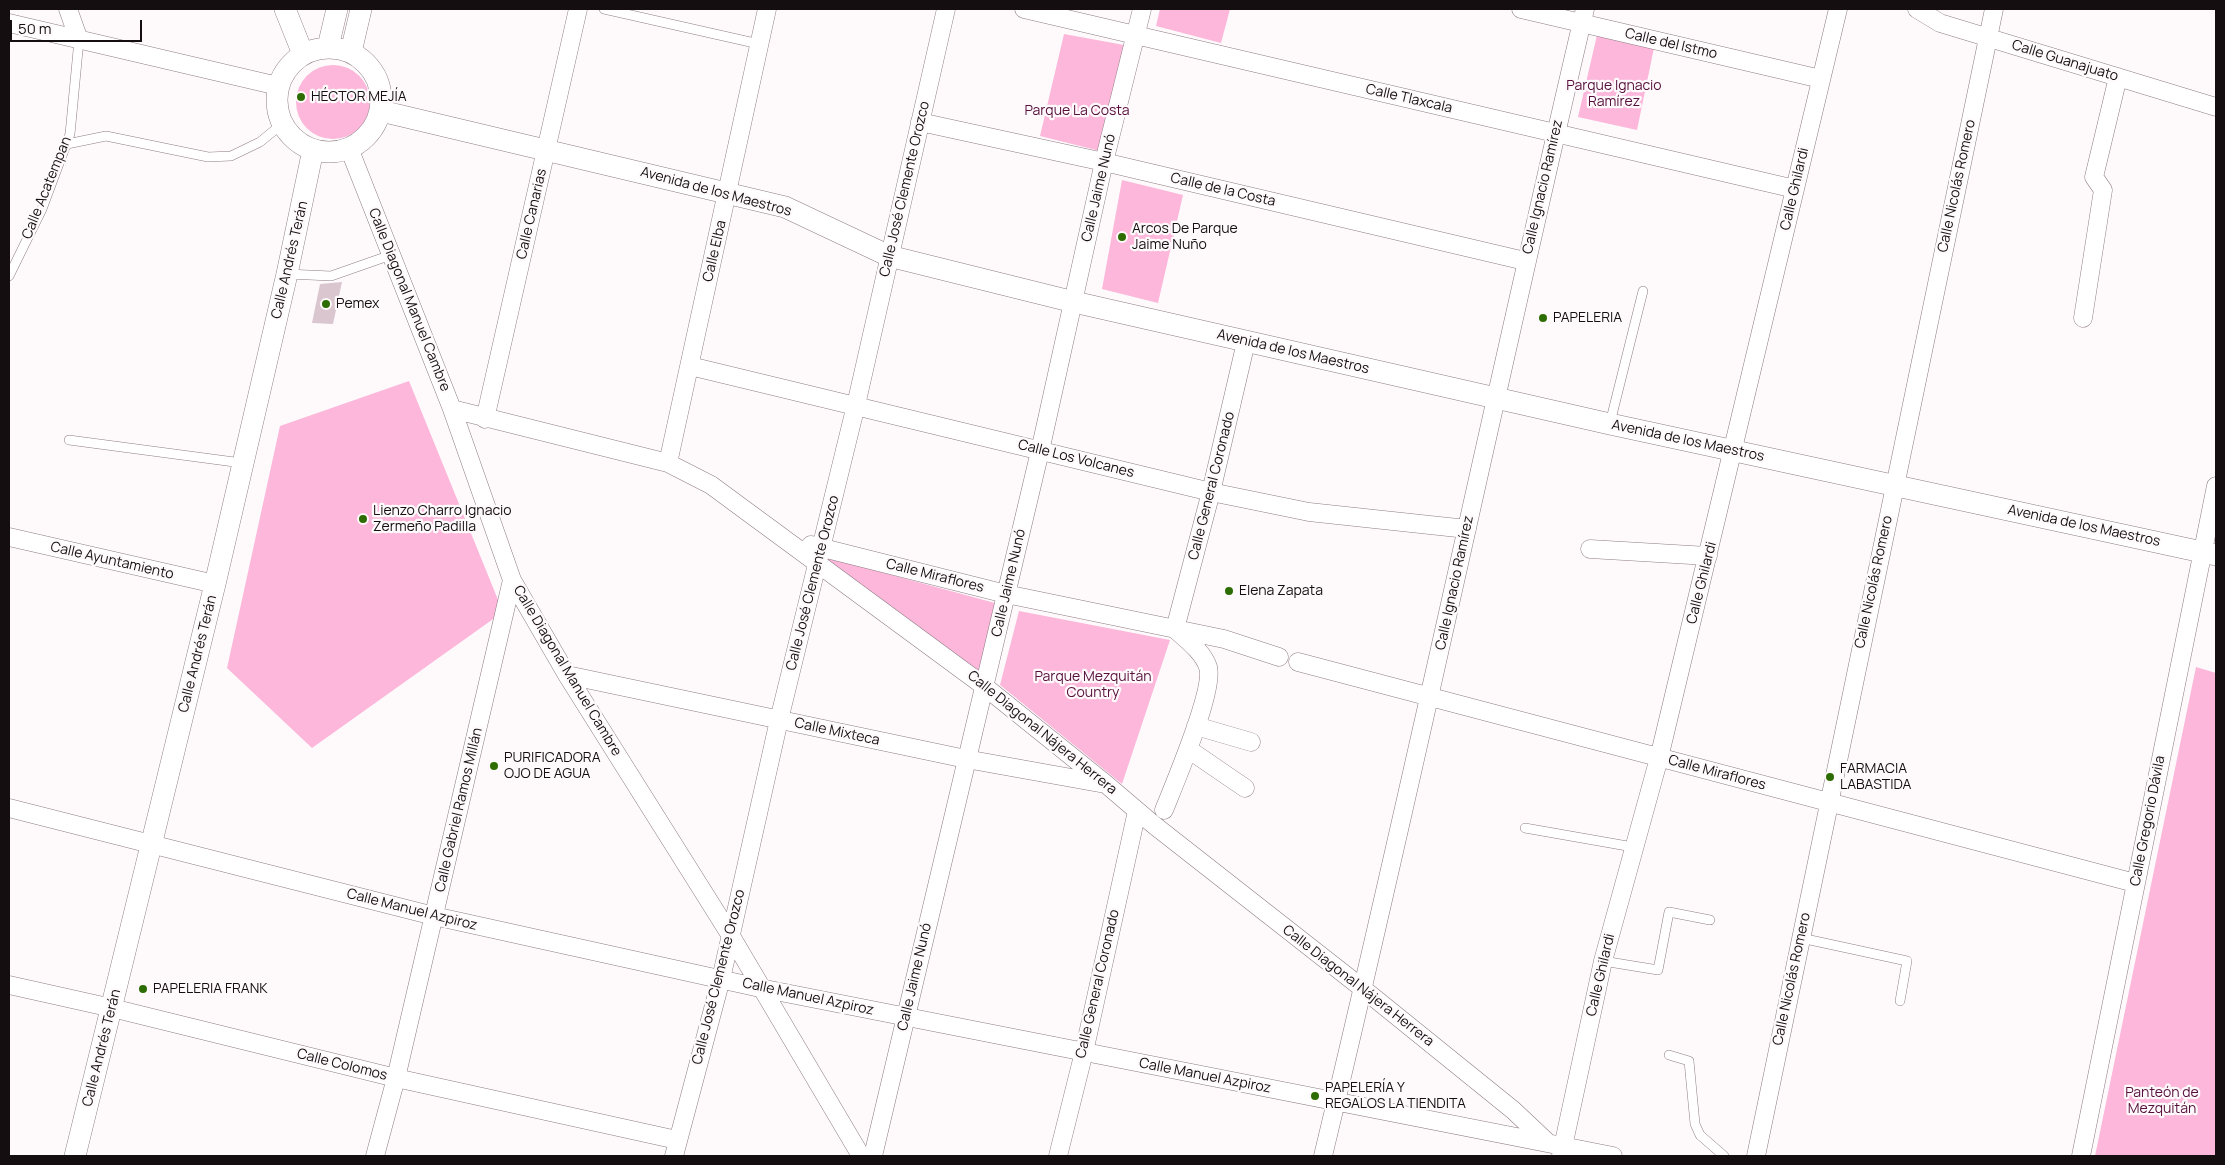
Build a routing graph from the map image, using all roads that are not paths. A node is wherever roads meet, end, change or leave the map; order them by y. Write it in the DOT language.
graph roads {
  1 [pos="68,9"];
  2 [pos="285,9"];
  3 [pos="337,9"];
  4 [pos="361,9"];
  5 [pos="578,9"];
  6 [pos="604,9"];
  7 [pos="767,9"];
  8 [pos="946,9"];
  9 [pos="1024,9"];
  10 [pos="1142,9"];
  11 [pos="1521,9"];
  12 [pos="1838,9"];
  13 [pos="1917,9"];
  14 [pos="1994,9"];
  15 [pos="1583,16"];
  16 [pos="9,23"];
  17 [pos="1136,34"];
  18 [pos="1988,38"];
  19 [pos="80,40"];
  20 [pos="759,44"];
  21 [pos="328,47"];
  22 [pos="351,52"];
  23 [pos="303,54"];
  24 [pos="2118,77"];
  25 [pos="1821,79"];
  26 [pos="278,86"];
  27 [pos="2216,107"];
  28 [pos="381,111"];
  29 [pos="920,122"];
  30 [pos="282,124"];
  31 [pos="1555,133"];
  32 [pos="67,144"];
  33 [pos="349,148"];
  34 [pos="313,150"];
  35 [pos="546,150"];
  36 [pos="1104,162"];
  37 [pos="1795,189"];
  38 [pos="728,192"];
  39 [pos="391,255"];
  40 [pos="889,256"];
  41 [pos="1525,261"];
  42 [pos="287,274"];
  43 [pos="9,276"];
  44 [pos="1643,291"];
  45 [pos="1074,302"];
  46 [pos="2083,318"];
  47 [pos="1246,342"];
  48 [pos="690,366"];
  49 [pos="1495,398"];
  50 [pos="856,405"];
  51 [pos="452,409"];
  52 [pos="485,419"];
  53 [pos="1610,424"];
  54 [pos="69,440"];
  55 [pos="1733,450"];
  56 [pos="1040,451"];
  57 [pos="242,463"];
  58 [pos="668,463"];
  59 [pos="1894,486"];
  60 [pos="2216,486"];
  61 [pos="1211,492"];
  62 [pos="1467,529"];
  63 [pos="9,537"];
  64 [pos="1590,549"];
  65 [pos="2209,553"];
  66 [pos="819,556"];
  67 [pos="1708,556"];
  68 [pos="512,580"];
  69 [pos="215,584"];
  70 [pos="1006,594"];
  71 [pos="1175,629"];
  72 [pos="1279,657"];
  73 [pos="1298,662"];
  74 [pos="567,675"];
  75 [pos="984,686"];
  76 [pos="1430,697"];
  77 [pos="779,720"];
  78 [pos="1196,726"];
  79 [pos="1251,742"];
  80 [pos="1188,749"];
  81 [pos="1659,758"];
  82 [pos="966,759"];
  83 [pos="1107,784"];
  84 [pos="1245,788"];
  85 [pos="1829,802"];
  86 [pos="9,808"];
  87 [pos="1164,810"];
  88 [pos="1137,811"];
  89 [pos="1525,828"];
  90 [pos="151,845"];
  91 [pos="1633,848"];
  92 [pos="2135,883"];
  93 [pos="434,916"];
  94 [pos="1710,920"];
  95 [pos="731,936"];
  96 [pos="1801,938"];
  97 [pos="1604,961"];
  98 [pos="721,979"];
  99 [pos="9,984"];
  100 [pos="760,988"];
  101 [pos="1362,988"];
  102 [pos="1900,1001"];
  103 [pos="112,1008"];
  104 [pos="906,1017"];
  105 [pos="1084,1052"];
  106 [pos="1669,1055"];
  107 [pos="396,1078"];
  108 [pos="1336,1102"];
  109 [pos="675,1148"];
  110 [pos="1557,1148"];
  111 [pos="75,1156"];
  112 [pos="375,1156"];
  113 [pos="860,1156"];
  114 [pos="873,1156"];
  115 [pos="1058,1156"];
  116 [pos="1323,1156"];
  117 [pos="1613,1156"];
  118 [pos="1724,1156"];
  119 [pos="1756,1156"];
  120 [pos="2081,1156"];
  1 -- 19 [label="street, Calle Acatempan"];
  2 -- 23 [label="street"];
  3 -- 21 [label="street"];
  4 -- 22 [label="street"];
  5 -- 35 [label="street, Calle Canarias"];
  6 -- 20 [label="lane"];
  7 -- 20 [label="street, Calle Elba"];
  8 -- 29 [label="street, Calle José Clemente Orozco"];
  9 -- 17 [label="street, Calle Tlaxcala"];
  10 -- 17 [label="street, Calle Jaime Nunó"];
  11 -- 15 [label="street, Calle del Istmo"];
  12 -- 25 [label="street, Calle Ghilardi"];
  13 -- 18 [label="street, Calle Guanajuato"];
  14 -- 18 [label="street, Calle Nicolás Romero"];
  15 -- 25 [label="street, Calle del Istmo"];
  15 -- 31 [label="street, Calle Ignacio Ramírez"];
  16 -- 19 [label="street"];
  17 -- 31 [label="street, Calle Tlaxcala"];
  17 -- 36 [label="street, Calle Jaime Nunó"];
  18 -- 24 [label="street, Calle Guanajuato"];
  18 -- 59 [label="street, Calle Nicolás Romero"];
  19 -- 26 [label="street"];
  19 -- 32 [label="lane, Calle Acatempan"];
  20 -- 38 [label="street, Calle Elba"];
  21 -- 22 [label="street"];
  21 -- 23 [label="street"];
  22 -- 28 [label="street"];
  23 -- 26 [label="street"];
  24 -- 27 [label="street, Calle Guanajuato"];
  24 -- 46 [label="street"];
  25 -- 37 [label="street, Calle Ghilardi"];
  26 -- 30 [label="street"];
  28 -- 33 [label="street"];
  28 -- 35 [label="street, Avenida de los Maestros"];
  29 -- 36 [label="street, Calle de la Costa"];
  29 -- 40 [label="street, Calle José Clemente Orozco"];
  30 -- 32 [label="lane"];
  30 -- 34 [label="street"];
  31 -- 37 [label="street, Calle Tlaxcala"];
  31 -- 41 [label="street, Calle Ignacio Ramírez"];
  32 -- 43 [label="lane, Calle Acatempan"];
  33 -- 34 [label="street"];
  33 -- 39 [label="street, Calle Diagonal Manuel Cambre"];
  34 -- 42 [label="street, Calle Andrés Terán"];
  35 -- 38 [label="street, Avenida de los Maestros"];
  35 -- 52 [label="street, Calle Canarias"];
  36 -- 41 [label="street, Calle de la Costa"];
  36 -- 45 [label="street, Calle Jaime Nunó"];
  37 -- 55 [label="street, Calle Ghilardi"];
  38 -- 40 [label="street, Avenida de los Maestros"];
  38 -- 48 [label="street, Calle Elba"];
  39 -- 42 [label="lane"];
  39 -- 51 [label="street, Calle Diagonal Manuel Cambre"];
  40 -- 45 [label="street, Avenida de los Maestros"];
  40 -- 50 [label="street, Calle José Clemente Orozco"];
  41 -- 49 [label="street, Calle Ignacio Ramírez"];
  42 -- 57 [label="street, Calle Andrés Terán"];
  44 -- 53 [label="lane"];
  45 -- 47 [label="street, Avenida de los Maestros"];
  45 -- 56 [label="street, Calle Jaime Nunó"];
  47 -- 49 [label="street, Avenida de los Maestros"];
  47 -- 61 [label="street, Calle General Coronado"];
  48 -- 50 [label="street, Calle Los Volcanes"];
  48 -- 58 [label="street, Calle Elba"];
  49 -- 53 [label="street, Avenida de los Maestros"];
  49 -- 62 [label="street, Calle Ignacio Ramírez"];
  50 -- 56 [label="street, Calle Los Volcanes"];
  50 -- 66 [label="street, Calle José Clemente Orozco"];
  51 -- 52 [label="street, Calle Diagonal Nájera Herrera"];
  51 -- 68 [label="street, Calle Diagonal Manuel Cambre"];
  52 -- 58 [label="street, Calle Diagonal Nájera Herrera"];
  53 -- 55 [label="street, Avenida de los Maestros"];
  54 -- 57 [label="lane"];
  55 -- 59 [label="street, Avenida de los Maestros"];
  55 -- 67 [label="street, Calle Ghilardi"];
  56 -- 61 [label="street, Calle Los Volcanes"];
  56 -- 70 [label="street, Calle Jaime Nunó"];
  57 -- 69 [label="street, Calle Andrés Terán"];
  58 -- 66 [label="street, Calle Diagonal Nájera Herrera"];
  59 -- 65 [label="street, Avenida de los Maestros"];
  59 -- 85 [label="street, Calle Nicolás Romero"];
  60 -- 65 [label="street, Calle Gregorio Dávila"];
  61 -- 62 [label="street, Calle Los Volcanes"];
  61 -- 71 [label="street, Calle General Coronado"];
  62 -- 76 [label="street, Calle Ignacio Ramírez"];
  63 -- 69 [label="street, Calle Ayuntamiento"];
  64 -- 67 [label="street"];
  65 -- 92 [label="street, Calle Gregorio Dávila"];
  66 -- 70 [label="street, Calle Miraflores"];
  66 -- 75 [label="street, Calle Diagonal Nájera Herrera"];
  66 -- 77 [label="street, Calle José Clemente Orozco"];
  67 -- 81 [label="street, Calle Ghilardi"];
  68 -- 74 [label="street, Calle Diagonal Manuel Cambre"];
  68 -- 93 [label="street, Calle Gabriel Ramos Millán"];
  69 -- 90 [label="street, Calle Andrés Terán"];
  70 -- 71 [label="street, Calle Miraflores"];
  70 -- 75 [label="street, Calle Jaime Nunó"];
  71 -- 72 [label="street, Calle Miraflores"];
  71 -- 78 [label="street"];
  73 -- 76 [label="street, Calle Miraflores"];
  74 -- 77 [label="street, Calle Mixteca"];
  74 -- 95 [label="street, Calle Diagonal Manuel Cambre"];
  75 -- 82 [label="street, Calle Jaime Nunó"];
  75 -- 83 [label="street, Calle Diagonal Nájera Herrera"];
  76 -- 81 [label="street, Calle Miraflores"];
  76 -- 101 [label="street, Calle Ignacio Ramírez"];
  77 -- 82 [label="street, Calle Mixteca"];
  77 -- 95 [label="street, Calle José Clemente Orozco"];
  78 -- 79 [label="street"];
  78 -- 80 [label="street"];
  80 -- 84 [label="street"];
  80 -- 87 [label="street"];
  81 -- 85 [label="street, Calle Miraflores"];
  81 -- 91 [label="street, Calle Ghilardi"];
  82 -- 83 [label="street, Calle Mixteca"];
  82 -- 104 [label="street, Calle Jaime Nunó"];
  83 -- 88 [label="street, Calle Diagonal Nájera Herrera"];
  85 -- 92 [label="street, Calle Miraflores"];
  85 -- 96 [label="street, Calle Nicolás Romero"];
  86 -- 90 [label="street, Calle Manuel Azpiroz"];
  88 -- 101 [label="street, Calle Diagonal Nájera Herrera"];
  88 -- 105 [label="street, Calle General Coronado"];
  89 -- 91 [label="lane"];
  90 -- 93 [label="street, Calle Manuel Azpiroz"];
  90 -- 103 [label="street, Calle Andrés Terán"];
  91 -- 97 [label="street, Calle Ghilardi"];
  92 -- 120 [label="street, Calle Gregorio Dávila"];
  93 -- 98 [label="street, Calle Manuel Azpiroz"];
  93 -- 107 [label="street, Calle Gabriel Ramos Millán"];
  94 -- 97 [label="lane"];
  95 -- 98 [label="street, Calle José Clemente Orozco"];
  95 -- 100 [label="street, Calle Diagonal Manuel Cambre"];
  96 -- 102 [label="lane"];
  96 -- 119 [label="street, Calle Nicolás Romero"];
  97 -- 110 [label="street, Calle Ghilardi"];
  98 -- 100 [label="street, Calle Manuel Azpiroz"];
  98 -- 109 [label="street, Calle José Clemente Orozco"];
  99 -- 103 [label="street, Calle Colomos"];
  100 -- 104 [label="street, Calle Manuel Azpiroz"];
  100 -- 113 [label="street, Calle Diagonal Manuel Cambre"];
  101 -- 108 [label="street, Calle Ignacio Ramírez"];
  101 -- 110 [label="street, Calle Diagonal Nájera Herrera"];
  103 -- 107 [label="street, Calle Colomos"];
  103 -- 111 [label="street, Calle Andrés Terán"];
  104 -- 105 [label="street, Calle Manuel Azpiroz"];
  104 -- 114 [label="street, Calle Jaime Nunó"];
  105 -- 108 [label="street, Calle Manuel Azpiroz"];
  105 -- 115 [label="street, Calle General Coronado"];
  106 -- 118 [label="lane"];
  107 -- 109 [label="street, Calle Colomos"];
  107 -- 112 [label="street, Calle Gabriel Ramos Millán"];
  108 -- 110 [label="street, Calle Manuel Azpiroz"];
  108 -- 116 [label="street, Calle Ignacio Ramírez"];
  110 -- 117 [label="street, Calle Manuel Azpiroz"];
}
